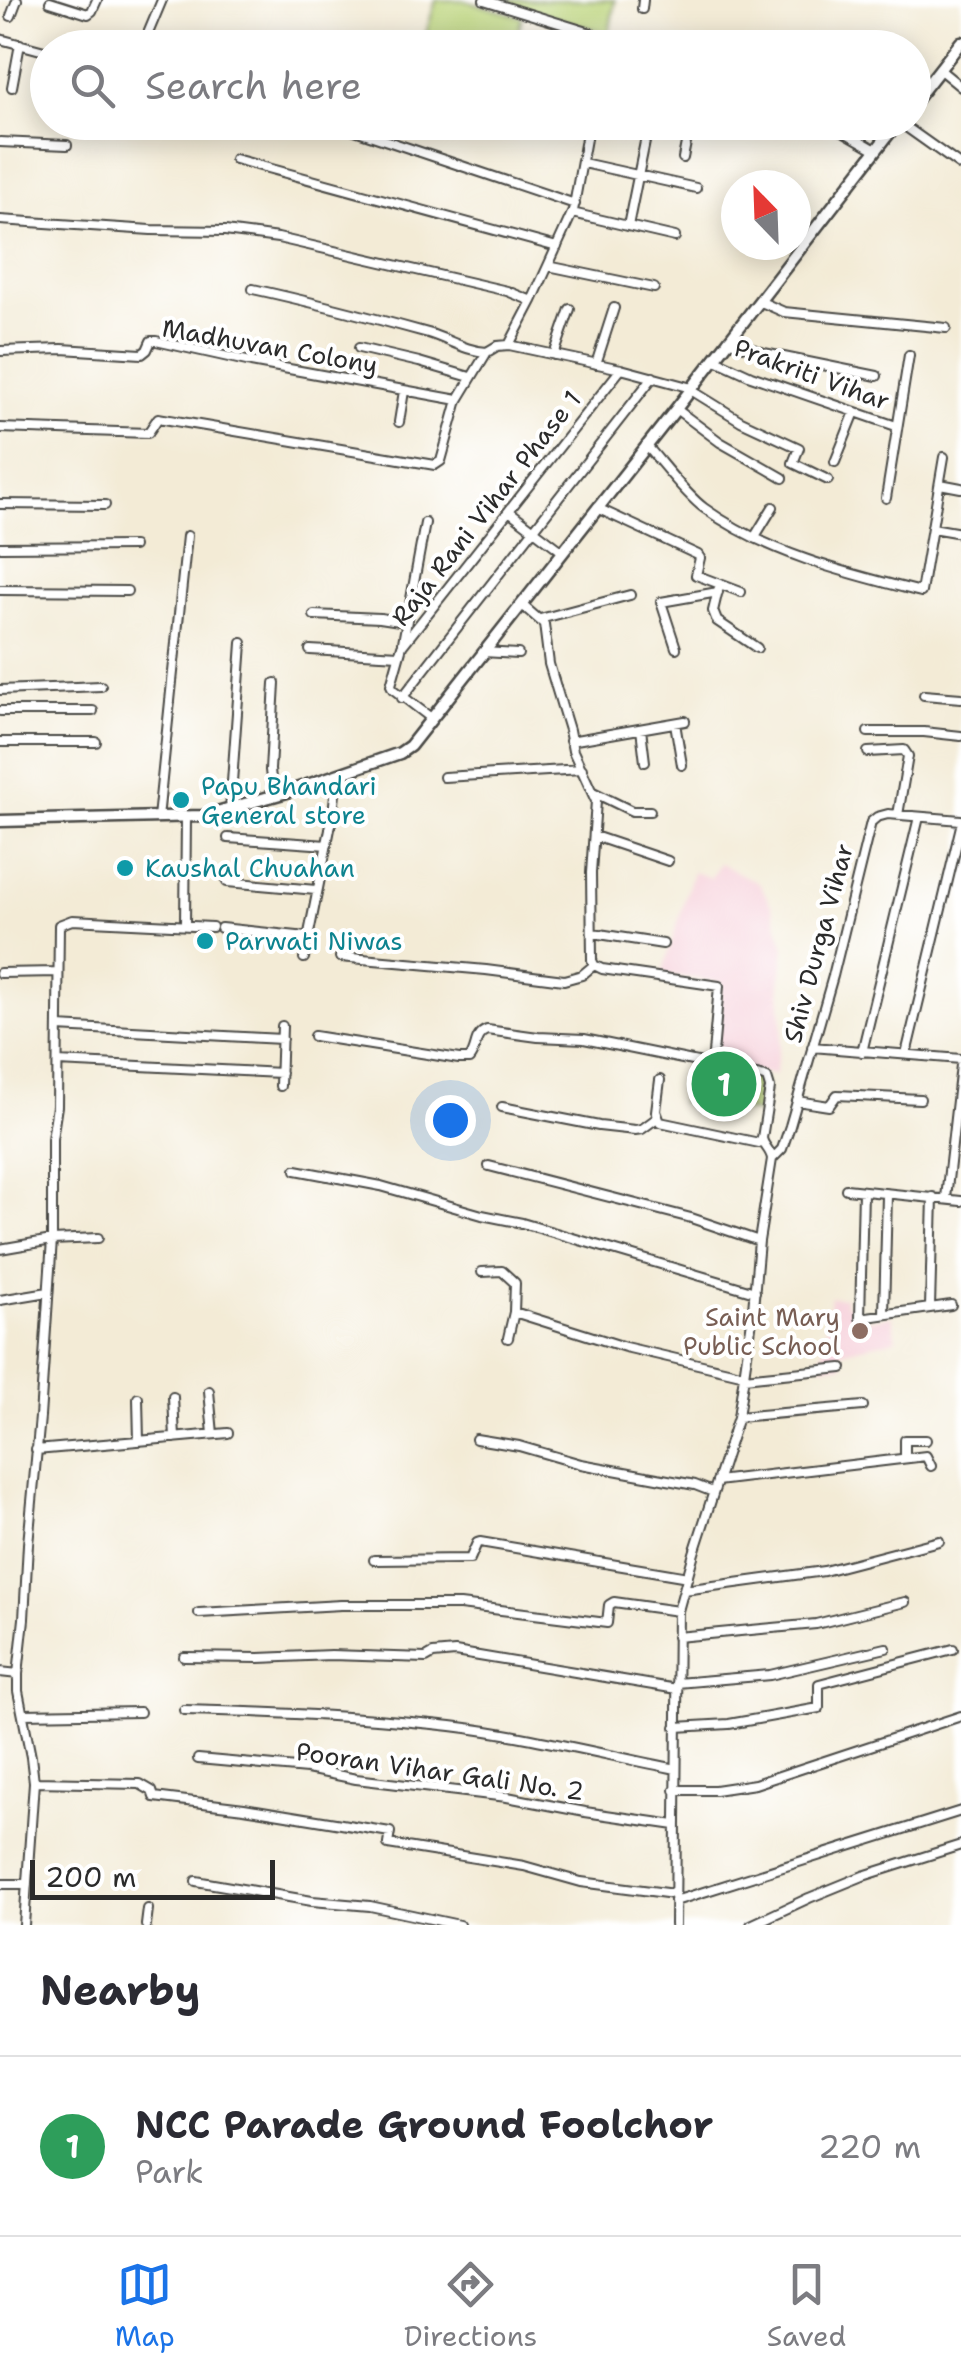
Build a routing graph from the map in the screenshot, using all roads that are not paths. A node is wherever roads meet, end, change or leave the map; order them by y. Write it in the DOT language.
graph roads {
  1 [pos="5,0"];
  2 [pos="97,0"];
  3 [pos="162,0"];
  4 [pos="484,0"];
  5 [pos="16,2"];
  6 [pos="50,2"];
  7 [pos="10,16"];
  8 [pos="149,30"];
  9 [pos="578,30"];
  10 [pos="0,39"];
  11 [pos="961,42"];
  12 [pos="20,44"];
  13 [pos="30,47"];
  14 [pos="939,69"];
  15 [pos="931,80"];
  16 [pos="12,87"];
  17 [pos="961,87"];
  18 [pos="380,140"];
  19 [pos="586,140"];
  20 [pos="646,140"];
  21 [pos="686,140"];
  22 [pos="858,140"];
  23 [pos="884,140"];
  24 [pos="924,140"];
  25 [pos="0,142"];
  26 [pos="67,145"];
  27 [pos="876,150"];
  28 [pos="684,158"];
  29 [pos="235,160"];
  30 [pos="583,164"];
  31 [pos="961,166"];
  32 [pos="640,176"];
  33 [pos="696,188"];
  34 [pos="574,209"];
  35 [pos="0,220"];
  36 [pos="628,226"];
  37 [pos="675,237"];
  38 [pos="556,248"];
  39 [pos="548,266"];
  40 [pos="654,288"];
  41 [pos="253,289"];
  42 [pos="759,300"];
  43 [pos="532,301"];
  44 [pos="614,308"];
  45 [pos="570,310"];
  46 [pos="946,328"];
  47 [pos="728,340"];
  48 [pos="509,346"];
  49 [pos="359,348"];
  50 [pos="0,351"];
  51 [pos="487,352"];
  52 [pos="554,355"];
  53 [pos="909,355"];
  54 [pos="714,359"];
  55 [pos="596,364"];
  56 [pos="621,369"];
  57 [pos="877,376"];
  58 [pos="470,377"];
  59 [pos="653,378"];
  60 [pos="691,389"];
  61 [pos="404,391"];
  62 [pos="458,400"];
  63 [pos="676,410"];
  64 [pos="855,412"];
  65 [pos="399,422"];
  66 [pos="896,426"];
  67 [pos="0,428"];
  68 [pos="646,445"];
  69 [pos="944,457"];
  70 [pos="834,462"];
  71 [pos="783,478"];
  72 [pos="828,480"];
  73 [pos="940,484"];
  74 [pos="961,488"];
  75 [pos="886,498"];
  76 [pos="0,504"];
  77 [pos="105,505"];
  78 [pos="773,506"];
  79 [pos="597,508"];
  80 [pos="509,510"];
  81 [pos="425,523"];
  82 [pos="932,528"];
  83 [pos="532,529"];
  84 [pos="961,533"];
  85 [pos="187,536"];
  86 [pos="754,538"];
  87 [pos="133,546"];
  88 [pos="0,547"];
  89 [pos="563,552"];
  90 [pos="718,588"];
  91 [pos="0,590"];
  92 [pos="127,591"];
  93 [pos="742,592"];
  94 [pos="630,595"];
  95 [pos="521,604"];
  96 [pos="314,616"];
  97 [pos="540,619"];
  98 [pos="406,622"];
  99 [pos="242,644"];
  100 [pos="676,648"];
  101 [pos="757,648"];
  102 [pos="310,650"];
  103 [pos="401,650"];
  104 [pos="483,652"];
  105 [pos="518,654"];
  106 [pos="275,683"];
  107 [pos="101,686"];
  108 [pos="0,690"];
  109 [pos="924,694"];
  110 [pos="402,698"];
  111 [pos="961,698"];
  112 [pos="93,711"];
  113 [pos="0,712"];
  114 [pos="431,718"];
  115 [pos="641,729"];
  116 [pos="868,732"];
  117 [pos="961,736"];
  118 [pos="0,742"];
  119 [pos="96,742"];
  120 [pos="570,742"];
  121 [pos="868,752"];
  122 [pos="646,762"];
  123 [pos="682,765"];
  124 [pos="582,769"];
  125 [pos="444,777"];
  126 [pos="331,782"];
  127 [pos="593,792"];
  128 [pos="273,796"];
  129 [pos="961,806"];
  130 [pos="230,810"];
  131 [pos="650,811"];
  132 [pos="898,815"];
  133 [pos="919,817"];
  134 [pos="158,818"];
  135 [pos="186,818"];
  136 [pos="0,821"];
  137 [pos="960,822"];
  138 [pos="594,836"];
  139 [pos="228,838"];
  140 [pos="327,845"];
  141 [pos="668,861"];
  142 [pos="227,882"];
  143 [pos="316,890"];
  144 [pos="185,925"];
  145 [pos="593,933"];
  146 [pos="307,938"];
  147 [pos="663,944"];
  148 [pos="340,957"];
  149 [pos="304,958"];
  150 [pos="594,965"];
  151 [pos="58,972"];
  152 [pos="0,973"];
  153 [pos="282,1026"];
  154 [pos="58,1027"];
  155 [pos="314,1036"];
  156 [pos="282,1039"];
  157 [pos="812,1047"];
  158 [pos="862,1052"];
  159 [pos="906,1054"];
  160 [pos="58,1062"];
  161 [pos="961,1062"];
  162 [pos="712,1065"];
  163 [pos="281,1073"];
  164 [pos="660,1080"];
  165 [pos="960,1085"];
  166 [pos="280,1086"];
  167 [pos="920,1099"];
  168 [pos="797,1101"];
  169 [pos="502,1108"];
  170 [pos="657,1118"];
  171 [pos="764,1144"];
  172 [pos="956,1153"];
  173 [pos="772,1159"];
  174 [pos="488,1166"];
  175 [pos="296,1170"];
  176 [pos="846,1189"];
  177 [pos="863,1192"];
  178 [pos="887,1194"];
  179 [pos="933,1197"];
  180 [pos="946,1198"];
  181 [pos="961,1200"];
  182 [pos="98,1238"];
  183 [pos="52,1240"];
  184 [pos="759,1240"];
  185 [pos="0,1249"];
  186 [pos="482,1272"];
  187 [pos="48,1292"];
  188 [pos="754,1292"];
  189 [pos="0,1300"];
  190 [pos="951,1305"];
  191 [pos="930,1307"];
  192 [pos="514,1312"];
  193 [pos="884,1314"];
  194 [pos="508,1338"];
  195 [pos="842,1368"];
  196 [pos="744,1377"];
  197 [pos="209,1390"];
  198 [pos="138,1398"];
  199 [pos="173,1398"];
  200 [pos="863,1406"];
  201 [pos="738,1417"];
  202 [pos="228,1433"];
  203 [pos="213,1434"];
  204 [pos="175,1438"];
  205 [pos="476,1439"];
  206 [pos="926,1440"];
  207 [pos="139,1441"];
  208 [pos="36,1450"];
  209 [pos="905,1458"];
  210 [pos="931,1466"];
  211 [pos="716,1481"];
  212 [pos="712,1492"];
  213 [pos="939,1541"];
  214 [pos="374,1560"];
  215 [pos="688,1577"];
  216 [pos="684,1590"];
  217 [pos="905,1602"];
  218 [pos="678,1611"];
  219 [pos="199,1614"];
  220 [pos="677,1637"];
  221 [pos="886,1648"];
  222 [pos="953,1650"];
  223 [pos="184,1657"];
  224 [pos="0,1672"];
  225 [pos="18,1674"];
  226 [pos="677,1686"];
  227 [pos="184,1710"];
  228 [pos="140,1712"];
  229 [pos="23,1714"];
  230 [pos="961,1716"];
  231 [pos="676,1727"];
  232 [pos="198,1759"];
  233 [pos="676,1769"];
  234 [pos="34,1782"];
  235 [pos="676,1790"];
  236 [pos="961,1812"];
  237 [pos="675,1825"];
  238 [pos="961,1845"];
  239 [pos="196,1881"];
  240 [pos="0,1884"];
  241 [pos="27,1884"];
  242 [pos="674,1897"];
  243 [pos="148,1909"];
  244 [pos="24,1925"];
  245 [pos="146,1925"];
  246 [pos="460,1925"];
  247 [pos="675,1925"];
  248 [pos="751,1925"];
  1 -- 5 [label="street"];
  2 -- 6 [label="street"];
  3 -- 8 [label="street"];
  4 -- 9 [label="street"];
  5 -- 7 [label="street"];
  10 -- 12 [label="street"];
  11 -- 14 [label="street"];
  12 -- 13 [label="street"];
  12 -- 16 [label="street"];
  14 -- 15 [label="street"];
  14 -- 17 [label="street"];
  18 -- 34 [label="street"];
  19 -- 30 [label="street"];
  20 -- 32 [label="street"];
  21 -- 28 [label="street"];
  22 -- 27 [label="street"];
  23 -- 27 [label="street"];
  24 -- 31 [label="street"];
  25 -- 26 [label="street"];
  27 -- 42 [label="street"];
  29 -- 38 [label="street"];
  30 -- 32 [label="street"];
  30 -- 34 [label="street"];
  32 -- 33 [label="street"];
  32 -- 36 [label="street"];
  34 -- 36 [label="street"];
  34 -- 38 [label="street"];
  35 -- 43 [label="street"];
  36 -- 37 [label="street"];
  38 -- 39 [label="street"];
  39 -- 40 [label="street"];
  39 -- 43 [label="street"];
  41 -- 51 [label="street"];
  42 -- 46 [label="street"];
  42 -- 47 [label="street"];
  43 -- 48 [label="street"];
  44 -- 55 [label="street"];
  45 -- 52 [label="street"];
  47 -- 54 [label="street"];
  47 -- 57 [label="street"];
  48 -- 51 [label="street"];
  48 -- 52 [label="street"];
  49 -- 58 [label="street"];
  50 -- 61 [label="street, Madhuvan Colony"];
  51 -- 58 [label="street"];
  52 -- 55 [label="street"];
  53 -- 66 [label="street"];
  54 -- 60 [label="street"];
  54 -- 64 [label="street, Prakriti Vihar"];
  55 -- 56 [label="street"];
  56 -- 59 [label="street"];
  56 -- 80 [label="street, Raja Rani Vihar Phase 1"];
  58 -- 62 [label="street"];
  59 -- 60 [label="street"];
  59 -- 83 [label="street"];
  60 -- 63 [label="street"];
  60 -- 72 [label="street"];
  61 -- 62 [label="street, Madhuvan Colony"];
  61 -- 65 [label="street"];
  62 -- 67 [label="street"];
  63 -- 68 [label="street"];
  63 -- 71 [label="street"];
  64 -- 66 [label="street, Prakriti Vihar"];
  64 -- 70 [label="street"];
  66 -- 75 [label="street"];
  68 -- 79 [label="street"];
  68 -- 86 [label="street"];
  69 -- 73 [label="street"];
  73 -- 74 [label="street"];
  73 -- 82 [label="street"];
  76 -- 77 [label="street"];
  78 -- 86 [label="street"];
  79 -- 89 [label="street"];
  79 -- 90 [label="street"];
  80 -- 83 [label="street"];
  80 -- 103 [label="street, Raja Rani Vihar Phase 1"];
  81 -- 98 [label="street"];
  82 -- 84 [label="street"];
  82 -- 86 [label="street"];
  83 -- 89 [label="street"];
  83 -- 110 [label="street"];
  85 -- 134 [label="street"];
  87 -- 88 [label="street"];
  89 -- 95 [label="street"];
  90 -- 93 [label="street"];
  90 -- 100 [label="street"];
  90 -- 101 [label="street"];
  91 -- 92 [label="street"];
  94 -- 97 [label="street"];
  95 -- 97 [label="street"];
  95 -- 104 [label="street"];
  96 -- 98 [label="street"];
  97 -- 120 [label="street"];
  98 -- 103 [label="street"];
  99 -- 130 [label="street"];
  102 -- 103 [label="street"];
  103 -- 110 [label="street, Raja Rani Vihar Phase 1"];
  104 -- 105 [label="street"];
  104 -- 114 [label="street"];
  106 -- 128 [label="street"];
  107 -- 108 [label="street"];
  109 -- 111 [label="street"];
  110 -- 114 [label="street"];
  112 -- 113 [label="street"];
  114 -- 126 [label="street"];
  115 -- 120 [label="street"];
  115 -- 122 [label="street"];
  115 -- 123 [label="street"];
  116 -- 117 [label="street"];
  118 -- 119 [label="street"];
  120 -- 124 [label="street"];
  121 -- 132 [label="street"];
  124 -- 125 [label="street"];
  124 -- 127 [label="street"];
  126 -- 128 [label="street"];
  126 -- 140 [label="street"];
  127 -- 131 [label="street"];
  127 -- 138 [label="street"];
  128 -- 130 [label="street"];
  129 -- 137 [label="street"];
  130 -- 135 [label="street"];
  132 -- 133 [label="street"];
  132 -- 157 [label="street, Shiv Durga Vihar"];
  133 -- 137 [label="street"];
  133 -- 158 [label="street"];
  134 -- 135 [label="street"];
  134 -- 136 [label="street"];
  135 -- 144 [label="street"];
  137 -- 159 [label="street"];
  138 -- 141 [label="street"];
  138 -- 145 [label="street"];
  139 -- 140 [label="street"];
  140 -- 143 [label="street"];
  142 -- 143 [label="street"];
  143 -- 146 [label="street"];
  144 -- 146 [label="street"];
  144 -- 151 [label="street"];
  145 -- 147 [label="street"];
  145 -- 150 [label="street"];
  146 -- 149 [label="street"];
  148 -- 150 [label="street"];
  150 -- 162 [label="street"];
  151 -- 152 [label="street"];
  151 -- 154 [label="street"];
  153 -- 156 [label="street"];
  154 -- 156 [label="street"];
  154 -- 160 [label="street"];
  155 -- 162 [label="street"];
  156 -- 163 [label="street"];
  157 -- 158 [label="street"];
  157 -- 168 [label="street, Shiv Durga Vihar"];
  158 -- 159 [label="street"];
  159 -- 161 [label="street"];
  160 -- 163 [label="street"];
  160 -- 183 [label="street"];
  161 -- 165 [label="street"];
  162 -- 171 [label="street"];
  163 -- 166 [label="street"];
  164 -- 170 [label="street"];
  165 -- 172 [label="street"];
  167 -- 168 [label="street"];
  168 -- 173 [label="street, Shiv Durga Vihar"];
  169 -- 170 [label="street"];
  170 -- 171 [label="street"];
  171 -- 173 [label="street"];
  172 -- 180 [label="street"];
  173 -- 184 [label="street, Shiv Durga Vihar"];
  174 -- 184 [label="street"];
  175 -- 188 [label="street"];
  176 -- 177 [label="street"];
  177 -- 178 [label="street"];
  177 -- 193 [label="street"];
  178 -- 179 [label="street"];
  178 -- 193 [label="street"];
  179 -- 180 [label="street"];
  179 -- 191 [label="street"];
  180 -- 181 [label="street"];
  182 -- 183 [label="street"];
  183 -- 185 [label="street"];
  183 -- 187 [label="street"];
  184 -- 188 [label="street, Shiv Durga Vihar"];
  186 -- 192 [label="street"];
  187 -- 189 [label="street"];
  187 -- 208 [label="street"];
  188 -- 196 [label="street, Shiv Durga Vihar"];
  190 -- 191 [label="street"];
  191 -- 193 [label="street"];
  192 -- 194 [label="street"];
  192 -- 196 [label="street"];
  195 -- 196 [label="street"];
  196 -- 201 [label="street, Shiv Durga Vihar"];
  197 -- 203 [label="street"];
  198 -- 207 [label="street"];
  199 -- 204 [label="street"];
  200 -- 201 [label="street"];
  201 -- 211 [label="street, Shiv Durga Vihar"];
  202 -- 203 [label="street"];
  203 -- 204 [label="street"];
  204 -- 207 [label="street"];
  205 -- 212 [label="street"];
  206 -- 209 [label="street"];
  207 -- 208 [label="street"];
  208 -- 225 [label="street"];
  209 -- 210 [label="street"];
  209 -- 211 [label="street"];
  211 -- 212 [label="street, Shiv Durga Vihar"];
  212 -- 215 [label="street, Shiv Durga Vihar"];
  213 -- 216 [label="street"];
  214 -- 215 [label="street"];
  215 -- 216 [label="street, Shiv Durga Vihar"];
  216 -- 218 [label="street, Shiv Durga Vihar"];
  217 -- 220 [label="street"];
  218 -- 219 [label="street"];
  218 -- 220 [label="street, Shiv Durga Vihar"];
  220 -- 226 [label="street, Shiv Durga Vihar"];
  221 -- 226 [label="street"];
  222 -- 231 [label="street"];
  223 -- 226 [label="street"];
  224 -- 225 [label="street"];
  225 -- 229 [label="street"];
  226 -- 231 [label="street, Shiv Durga Vihar"];
  227 -- 233 [label="street"];
  228 -- 229 [label="street"];
  229 -- 234 [label="street"];
  230 -- 235 [label="street"];
  231 -- 233 [label="street, Shiv Durga Vihar"];
  232 -- 237 [label="street, Pooran Vihar Gali No. 2"];
  233 -- 235 [label="street, Shiv Durga Vihar"];
  234 -- 241 [label="street"];
  234 -- 242 [label="street"];
  235 -- 237 [label="street, Shiv Durga Vihar"];
  236 -- 242 [label="street"];
  237 -- 242 [label="street, Shiv Durga Vihar"];
  238 -- 248 [label="street"];
  239 -- 246 [label="street"];
  240 -- 241 [label="street"];
  241 -- 244 [label="street"];
  242 -- 247 [label="street, Shiv Durga Vihar"];
  243 -- 245 [label="street"];
}
